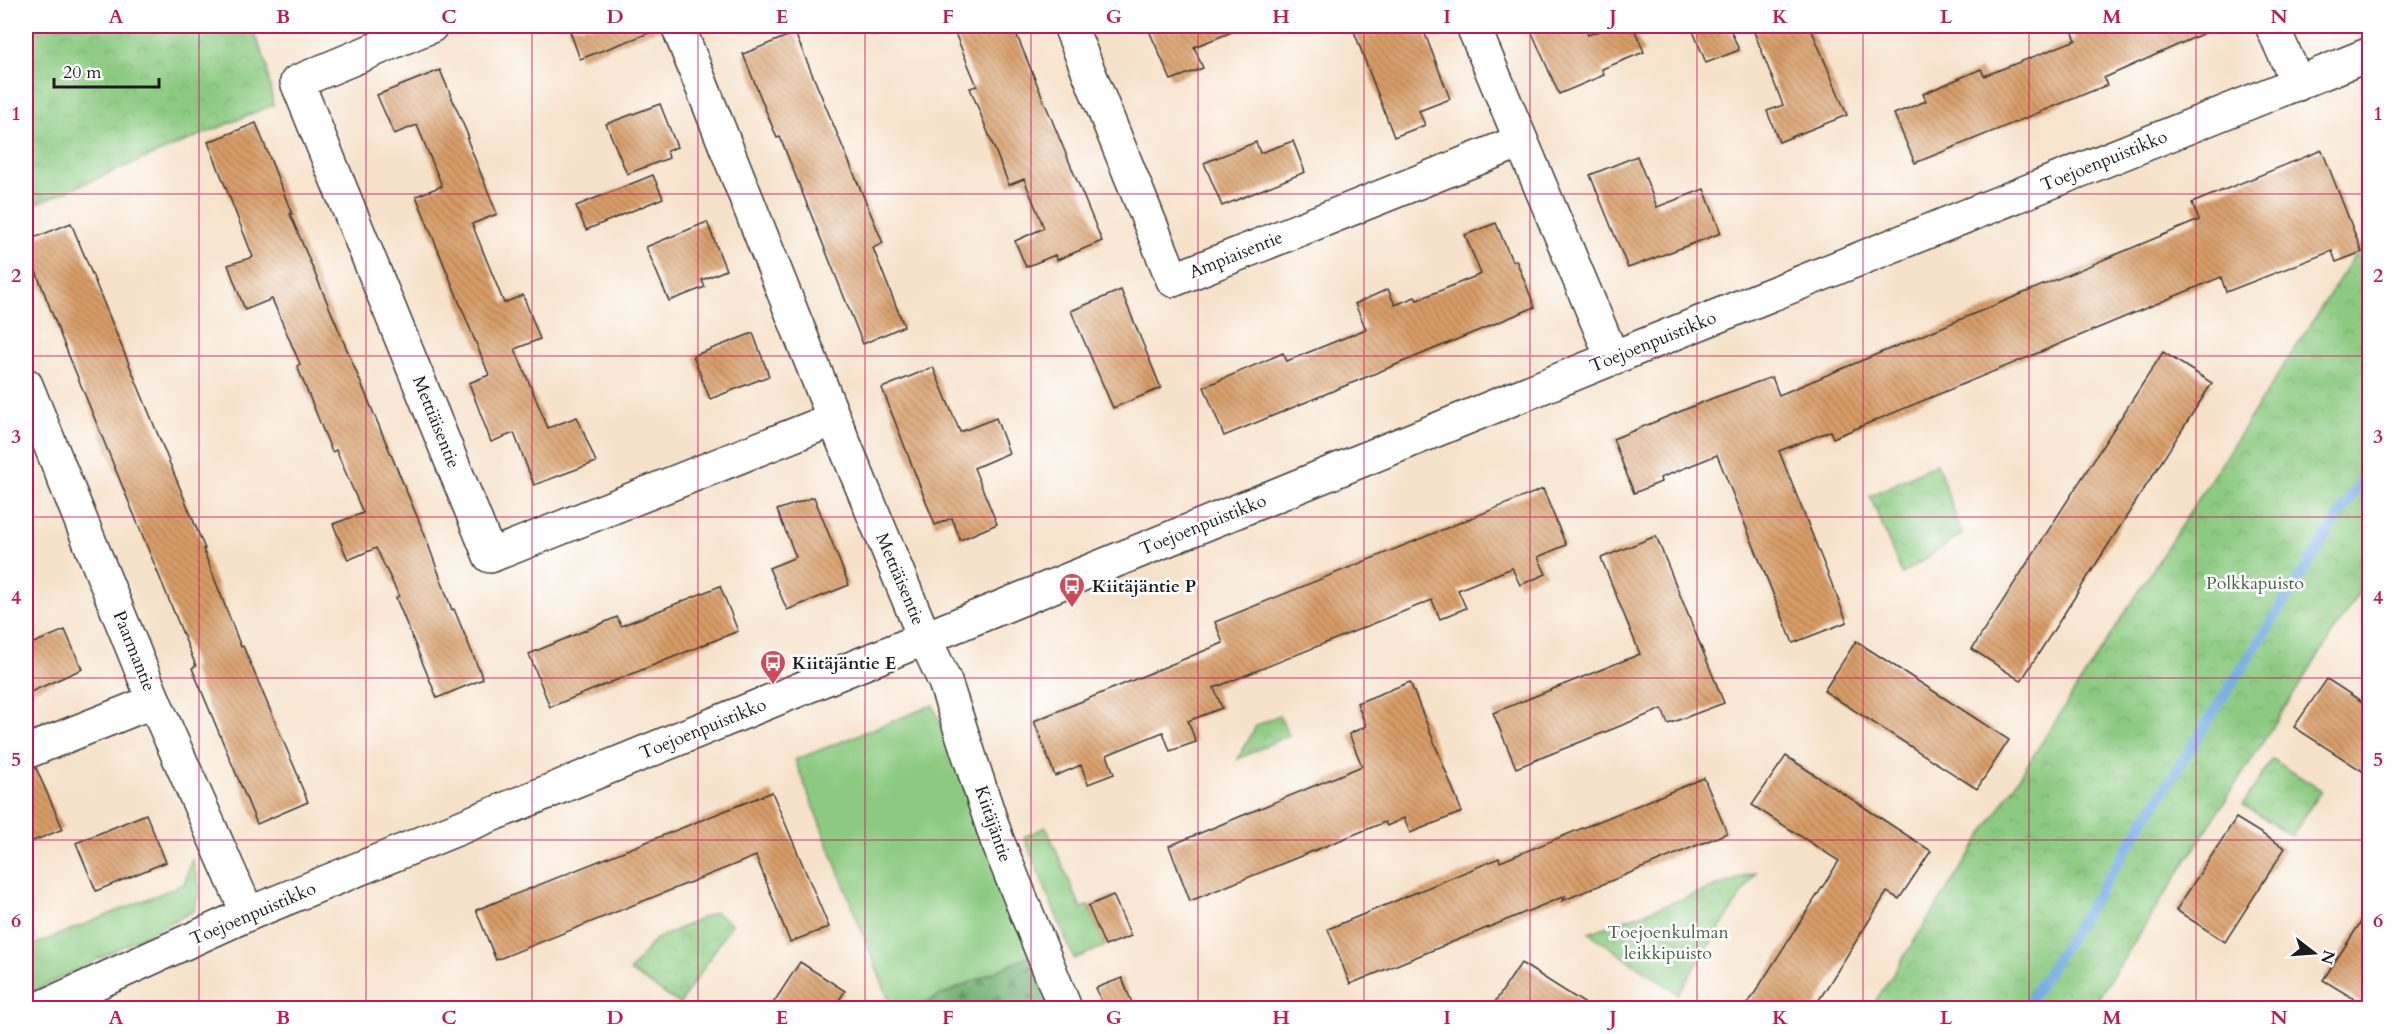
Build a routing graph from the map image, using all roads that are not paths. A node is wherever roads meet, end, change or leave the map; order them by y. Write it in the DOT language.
graph roads {
  1 [pos="431,26"];
  2 [pos="678,26"];
  3 [pos="1070,26"];
  4 [pos="1473,26"];
  5 [pos="2272,26"];
  6 [pos="2370,54"];
  7 [pos="2298,84"];
  8 [pos="1521,141"];
  9 [pos="1613,359"];
  10 [pos="26,385"];
  11 [pos="834,419"];
  12 [pos="925,639"];
  13 [pos="154,701"];
  14 [pos="26,752"];
  15 [pos="248,914"];
  16 [pos="41,1008"];
  17 [pos="1065,1008"];
  1 -- 11 [label="street, Mettiäisentie"];
  2 -- 11 [label="street, Mettiäisentie"];
  3 -- 8 [label="street, Ampiaisentie"];
  4 -- 8 [label="street"];
  5 -- 7 [label="street"];
  6 -- 7 [label="street, Toejoenpuistikko"];
  7 -- 9 [label="street, Toejoenpuistikko"];
  8 -- 9 [label="street"];
  9 -- 12 [label="street, Toejoenpuistikko"];
  10 -- 13 [label="street, Paarmantie"];
  11 -- 12 [label="street, Mettiäisentie"];
  12 -- 15 [label="street, Toejoenpuistikko"];
  12 -- 17 [label="street, Kiitäjäntie"];
  13 -- 14 [label="street"];
  13 -- 15 [label="street, Paarmantie"];
  15 -- 16 [label="street, Toejoenpuistikko"];
}
